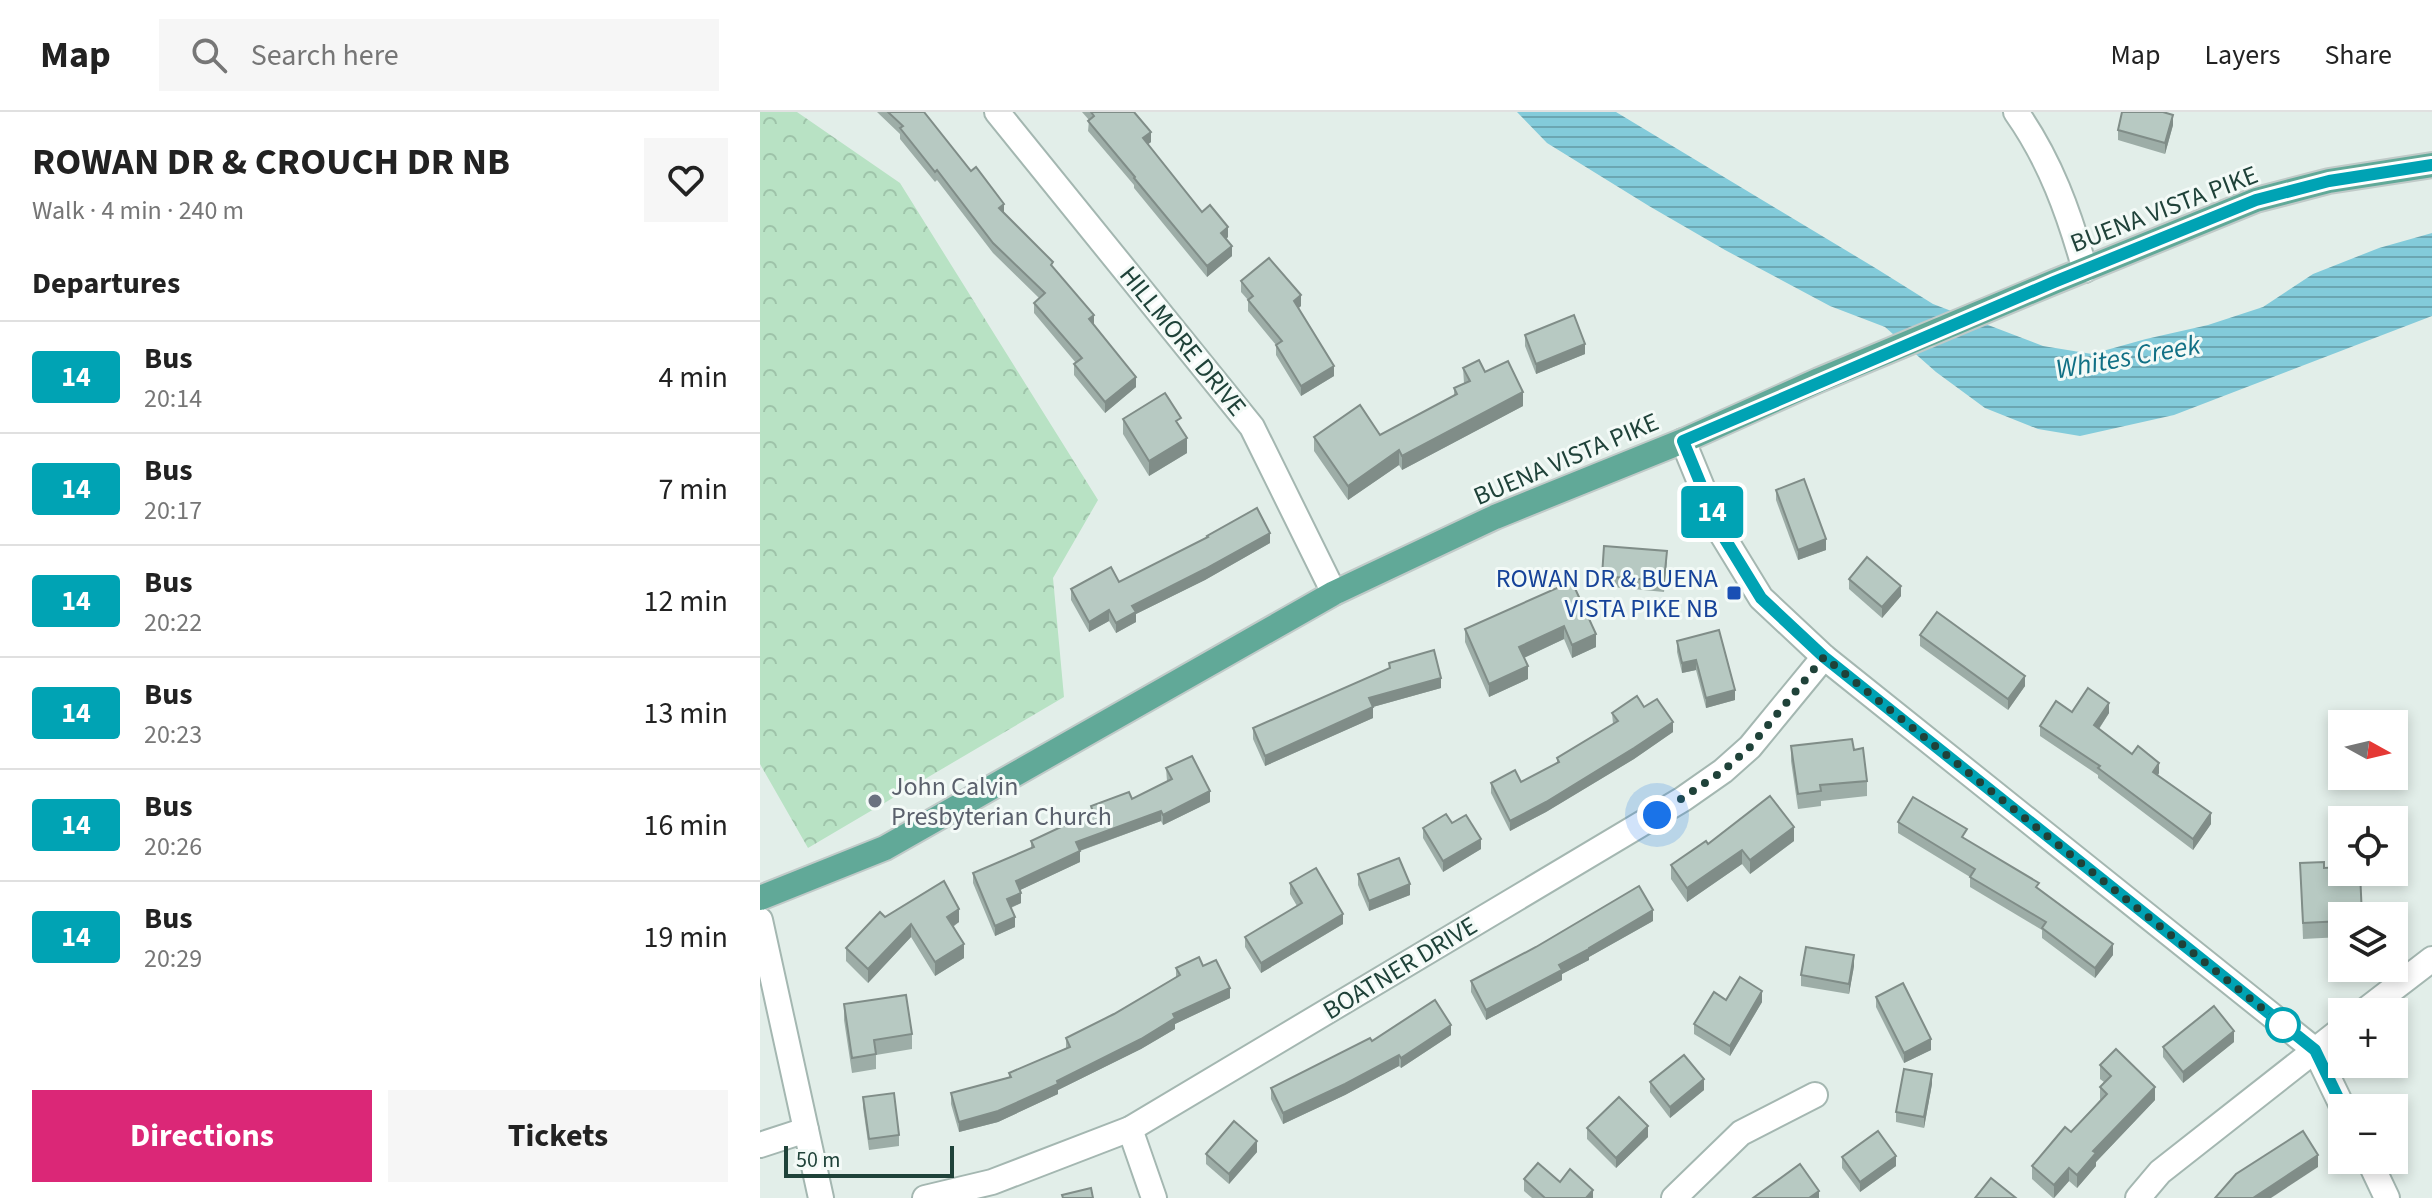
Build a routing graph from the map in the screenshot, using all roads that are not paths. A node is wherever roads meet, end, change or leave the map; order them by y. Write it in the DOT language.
graph roads {
  1 [pos="997,112"];
  2 [pos="2016,112"];
  3 [pos="2432,165"];
  4 [pos="2085,270"];
  5 [pos="1683,441"];
  6 [pos="1334,593"];
  7 [pos="1824,657"];
  8 [pos="760,898"];
  9 [pos="760,920"];
  10 [pos="2432,959"];
  11 [pos="2381,998"];
  12 [pos="2328,1040"];
  13 [pos="2315,1050"];
  14 [pos="2336,1094"];
  15 [pos="1815,1095"];
  16 [pos="1130,1129"];
  17 [pos="806,1130"];
  18 [pos="760,1145"];
  19 [pos="2376,1174"];
  20 [pos="821,1198"];
  21 [pos="925,1198"];
  22 [pos="1154,1198"];
  23 [pos="1674,1198"];
  24 [pos="2138,1198"];
  25 [pos="2387,1198"];
  1 -- 6 [label="street, HILLMORE DRIVE"];
  2 -- 4 [label="street"];
  3 -- 4 [label="main road, BUENA VISTA PIKE"];
  4 -- 5 [label="main road, BUENA VISTA PIKE"];
  5 -- 6 [label="main road, BUENA VISTA PIKE"];
  5 -- 7 [label="street"];
  6 -- 8 [label="main road, BUENA VISTA PIKE"];
  7 -- 13 [label="street"];
  7 -- 16 [label="street, BOATNER DRIVE"];
  9 -- 17 [label="street"];
  10 -- 11 [label="street"];
  12 -- 13 [label="street"];
  13 -- 14 [label="street"];
  13 -- 24 [label="street"];
  15 -- 23 [label="street"];
  16 -- 21 [label="street, BOATNER DRIVE"];
  16 -- 22 [label="street"];
  17 -- 18 [label="street"];
  17 -- 20 [label="street"];
  19 -- 25 [label="street"];
}
